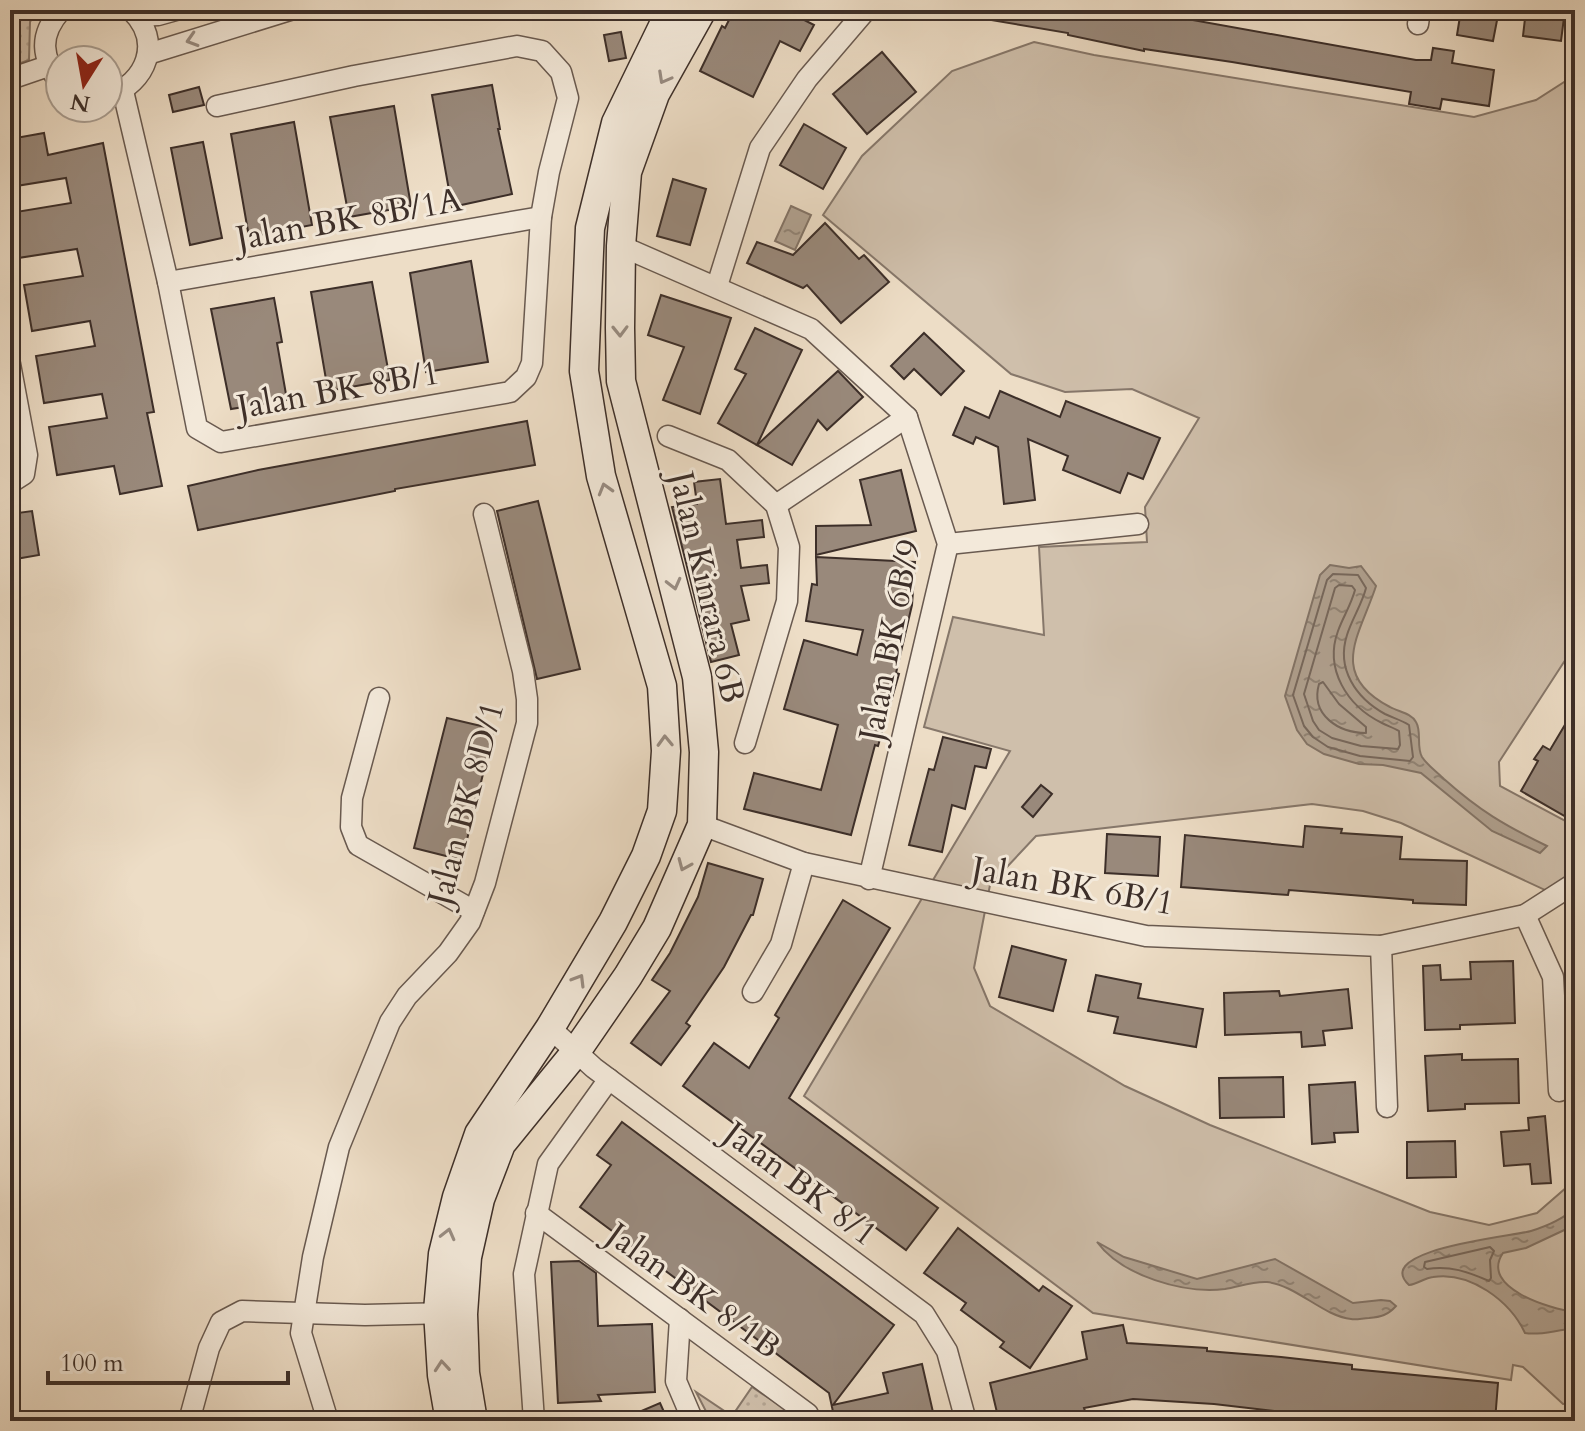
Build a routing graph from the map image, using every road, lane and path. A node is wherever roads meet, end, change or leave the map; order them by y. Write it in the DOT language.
graph roads {
  1 [pos="61,10"];
  2 [pos="176,10"];
  3 [pos="290,10"];
  4 [pos="671,10"];
  5 [pos="702,10"];
  6 [pos="866,10"];
  7 [pos="134,13"];
  8 [pos="45,44"];
  9 [pos="148,54"];
  10 [pos="44,67"];
  11 [pos="10,79"];
  12 [pos="124,88"];
  13 [pos="217,106"];
  14 [pos="124,123"];
  15 [pos="541,217"];
  16 [pos="621,246"];
  17 [pos="168,282"];
  18 [pos="717,286"];
  19 [pos="10,364"];
  20 [pos="907,417"];
  21 [pos="668,436"];
  22 [pos="10,483"];
  23 [pos="776,505"];
  24 [pos="484,514"];
  25 [pos="1138,524"];
  26 [pos="948,544"];
  27 [pos="379,698"];
  28 [pos="745,743"];
  29 [pos="702,825"];
  30 [pos="804,863"];
  31 [pos="869,879"];
  32 [pos="1575,883"];
  33 [pos="474,911"];
  34 [pos="1525,915"];
  35 [pos="1381,946"];
  36 [pos="753,992"];
  37 [pos="550,1028"];
  38 [pos="575,1053"];
  39 [pos="609,1079"];
  40 [pos="1559,1091"];
  41 [pos="1387,1107"];
  42 [pos="536,1213"];
  43 [pos="303,1313"];
  44 [pos="450,1313"];
  45 [pos="680,1319"];
  46 [pos="189,1421"];
  47 [pos="328,1421"];
  48 [pos="450,1421"];
  49 [pos="473,1421"];
  50 [pos="534,1421"];
  51 [pos="693,1421"];
  52 [pos="810,1421"];
  53 [pos="966,1421"];
  1 -- 8 [label="street"];
  2 -- 7 [label="street"];
  3 -- 9 [label="street, one-way"];
  37 -- 4 [label="street, Jalan Kinrara 6B, one-way"];
  5 -- 16 [label="street, Jalan Kinrara 6B, one-way"];
  6 -- 18 [label="street"];
  7 -- 9 [label="street"];
  9 -- 12 [label="street"];
  10 -- 11 [label="street"];
  13 -- 15 [label="street, Jalan BK 8B/1"];
  14 -- 17 [label="street, Jalan BK 8B/1"];
  15 -- 17 [label="street, Jalan BK 8B/1A"];
  15 -- 17 [label="street, Jalan BK 8B/1"];
  16 -- 18 [label="street, Jalan BK 6B/9"];
  16 -- 29 [label="street, Jalan Kinrara 6B, one-way"];
  18 -- 20 [label="street, Jalan BK 6B/9"];
  19 -- 22 [label="street"];
  20 -- 23 [label="street"];
  20 -- 26 [label="street, Jalan BK 6B/9"];
  21 -- 23 [label="street"];
  23 -- 28 [label="street"];
  24 -- 33 [label="street, Jalan BK 8D/1"];
  25 -- 26 [label="street"];
  26 -- 31 [label="street, Jalan BK 6B/9"];
  27 -- 33 [label="street"];
  29 -- 30 [label="street, Jalan BK 6B/1"];
  29 -- 38 [label="street, Jalan Kinrara 6B, one-way"];
  30 -- 31 [label="street, Jalan BK 6B/1"];
  30 -- 36 [label="street"];
  31 -- 35 [label="street, Jalan BK 6B/1"];
  32 -- 34 [label="street, Jalan BK 6B/1"];
  33 -- 43 [label="street, Jalan BK 8D/1"];
  34 -- 35 [label="street, Jalan BK 6B/1"];
  34 -- 40 [label="street"];
  35 -- 41 [label="street"];
  37 -- 38 [label="street, Jalan BK 8/1"];
  44 -- 37 [label="street, Jalan Kinrara 6B, one-way"];
  38 -- 39 [label="street, Jalan BK 8/1"];
  38 -- 44 [label="street, Jalan Kinrara 6B"];
  39 -- 42 [label="street"];
  39 -- 53 [label="street, Jalan BK 8/1"];
  42 -- 45 [label="street, Jalan BK 8/1B"];
  42 -- 50 [label="street"];
  43 -- 44 [label="street"];
  43 -- 46 [label="street"];
  43 -- 47 [label="street, Jalan BK 8D/1"];
  48 -- 44 [label="street, Jalan Kinrara 6B, one-way"];
  44 -- 49 [label="street, Jalan Kinrara 6B"];
  45 -- 51 [label="street"];
  45 -- 52 [label="street, Jalan BK 8/1B"];
}
